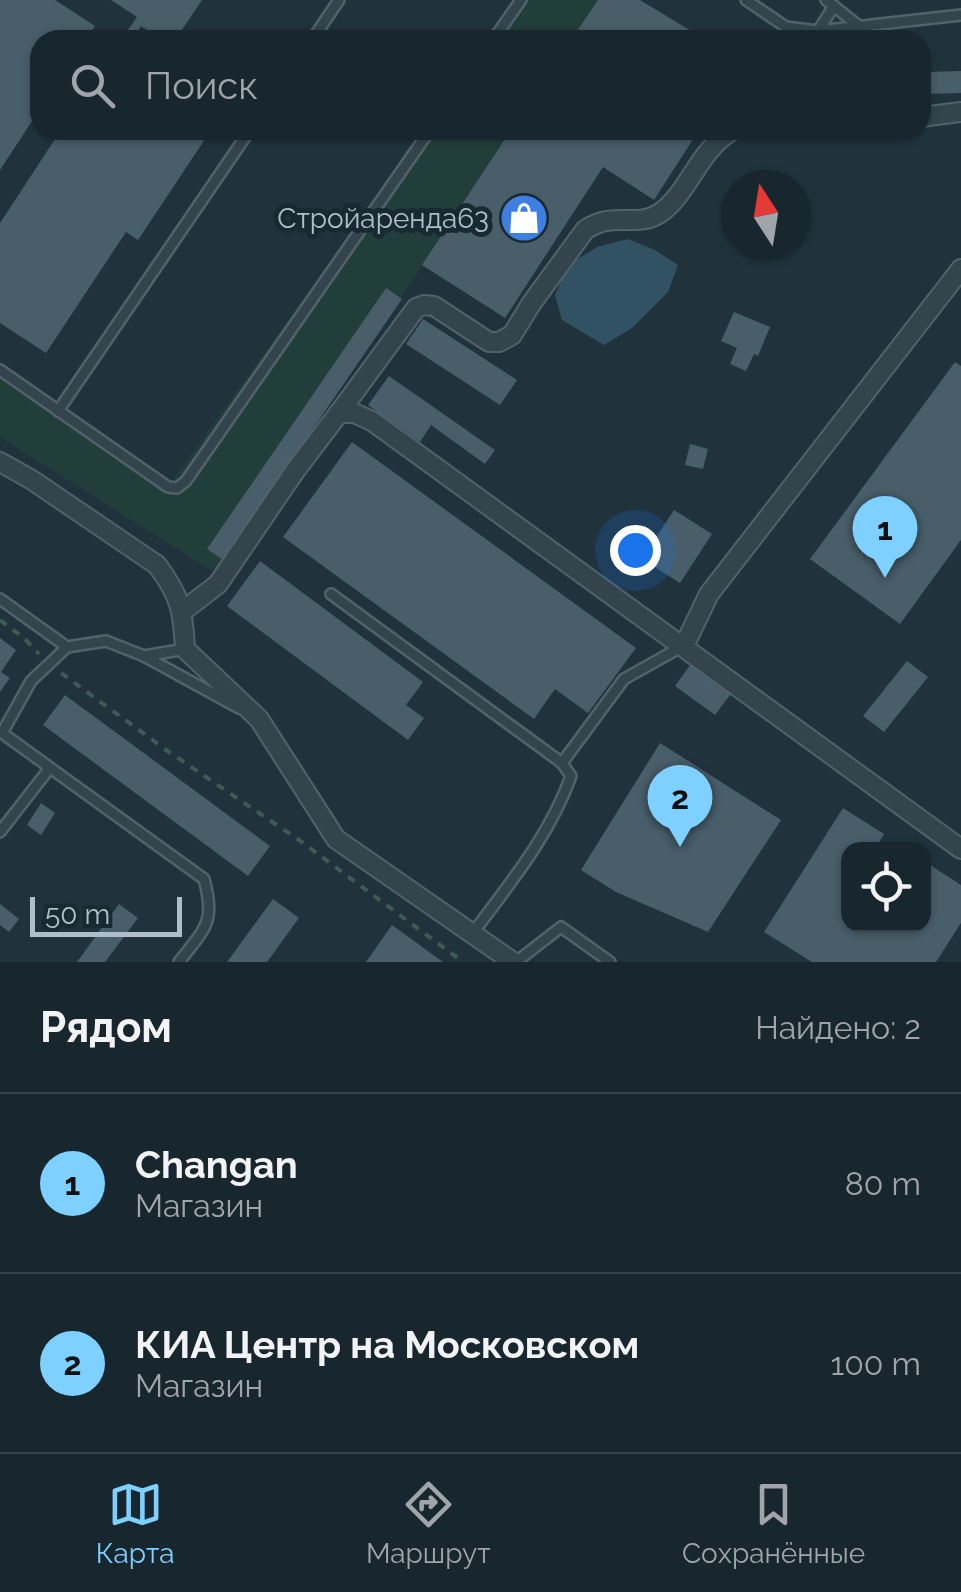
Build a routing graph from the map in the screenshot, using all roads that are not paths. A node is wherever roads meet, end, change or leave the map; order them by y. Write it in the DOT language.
graph roads {
  1 [pos="340,0"];
  2 [pos="521,0"];
  3 [pos="746,0"];
  4 [pos="831,3"];
  5 [pos="961,15"];
  6 [pos="859,26"];
  7 [pos="319,30"];
  8 [pos="500,30"];
  9 [pos="796,30"];
  10 [pos="817,30"];
  11 [pos="839,30"];
  12 [pos="961,112"];
  13 [pos="931,116"];
  14 [pos="243,140"];
  15 [pos="423,140"];
  16 [pos="718,140"];
  17 [pos="961,270"];
  18 [pos="0,370"];
  19 [pos="58,411"];
  20 [pos="339,413"];
  21 [pos="0,462"];
  22 [pos="332,594"];
  23 [pos="0,599"];
  24 [pos="183,611"];
  25 [pos="67,646"];
  26 [pos="684,646"];
  27 [pos="185,650"];
  28 [pos="144,656"];
  29 [pos="259,720"];
  30 [pos="562,763"];
  31 [pos="49,769"];
  32 [pos="0,832"];
  33 [pos="961,849"];
  34 [pos="472,934"];
  35 [pos="179,962"];
  36 [pos="514,962"];
  37 [pos="610,962"];
  1 -- 7 [label="lane"];
  2 -- 8 [label="lane"];
  3 -- 9 [label="lane"];
  4 -- 6 [label="lane"];
  4 -- 10 [label="lane"];
  5 -- 6 [label="lane"];
  6 -- 11 [label="lane"];
  12 -- 13 [label="street"];
  14 -- 19 [label="lane"];
  15 -- 19 [label="lane"];
  16 -- 20 [label="street"];
  17 -- 26 [label="street"];
  18 -- 19 [label="lane"];
  20 -- 24 [label="street"];
  20 -- 26 [label="street"];
  21 -- 24 [label="street"];
  22 -- 30 [label="lane"];
  23 -- 25 [label="lane"];
  24 -- 27 [label="street"];
  25 -- 28 [label="lane"];
  25 -- 31 [label="lane"];
  26 -- 30 [label="lane"];
  26 -- 33 [label="street"];
  27 -- 28 [label="lane"];
  27 -- 29 [label="street"];
  28 -- 29 [label="lane"];
  29 -- 34 [label="street"];
  30 -- 34 [label="lane"];
  31 -- 32 [label="lane"];
  31 -- 35 [label="lane"];
  34 -- 36 [label="street"];
  36 -- 37 [label="lane"];
}
